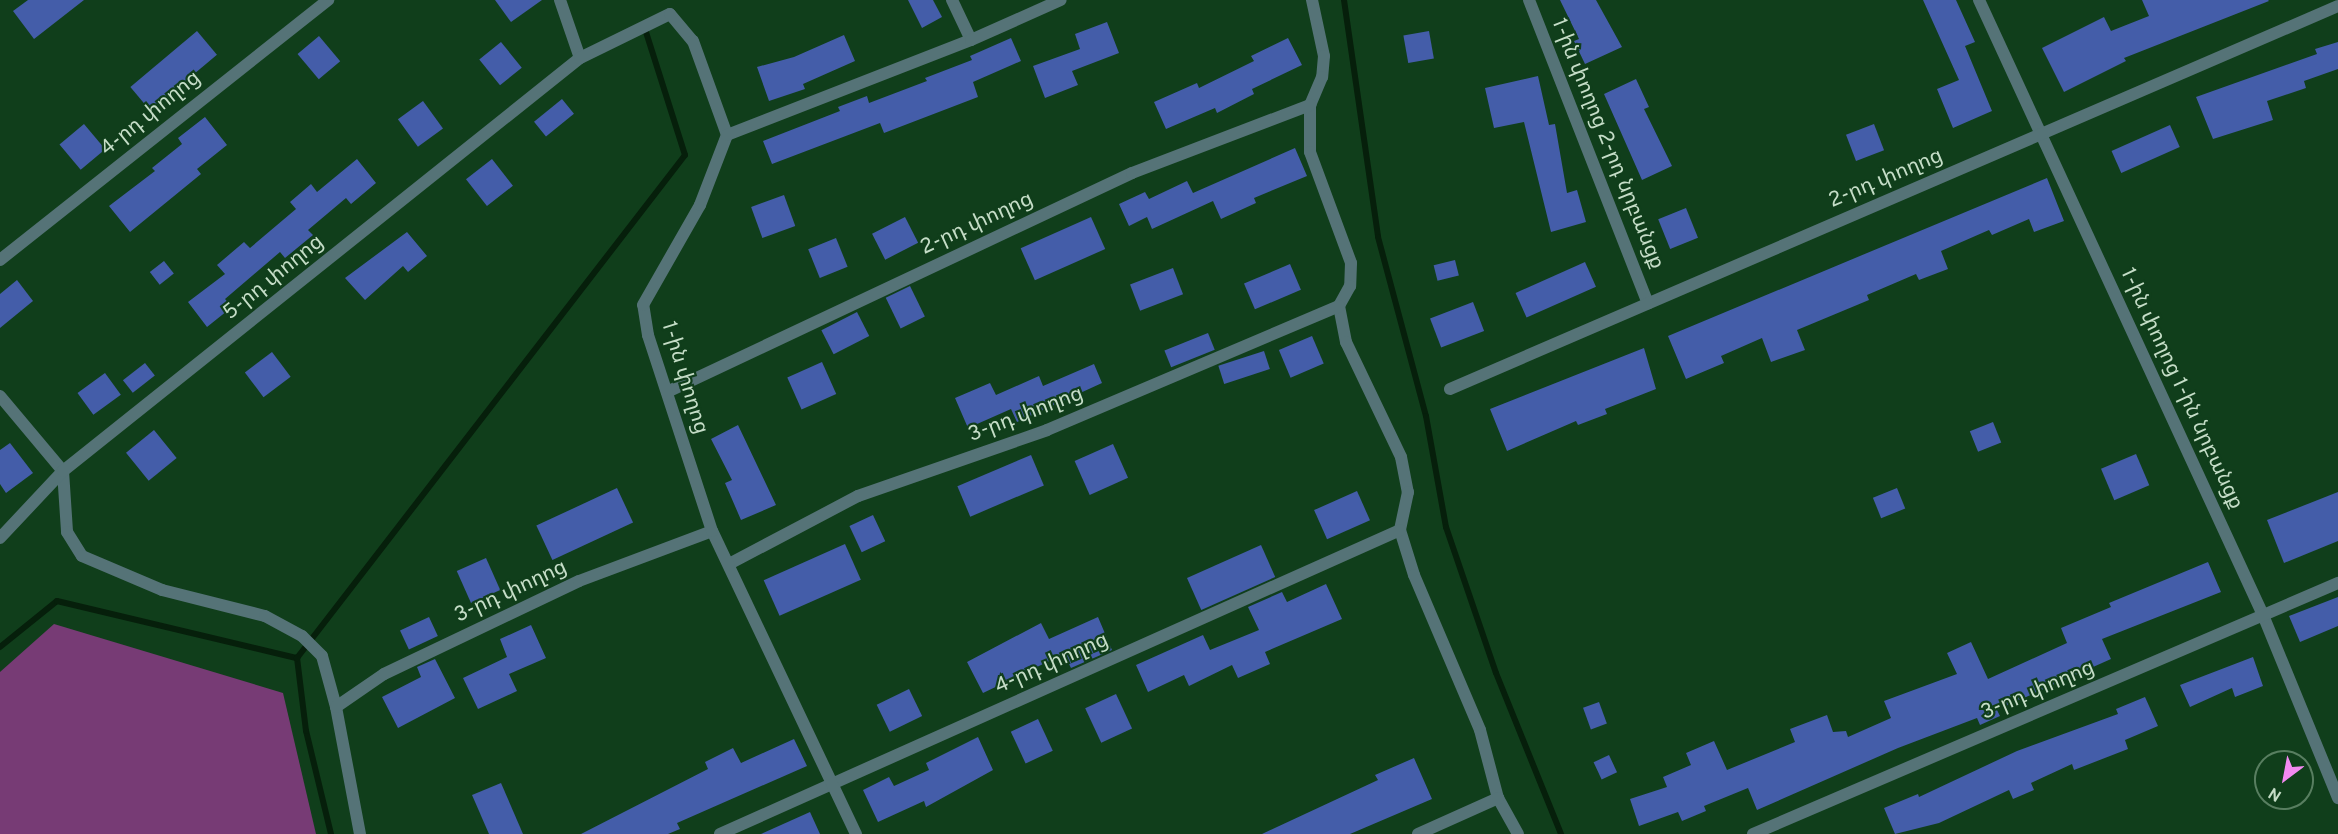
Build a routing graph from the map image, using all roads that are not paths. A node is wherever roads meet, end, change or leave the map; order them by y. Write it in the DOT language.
graph roads {
  1 [pos="328,0"];
  2 [pos="560,0"];
  3 [pos="952,0"];
  4 [pos="1061,0"];
  5 [pos="1312,0"];
  6 [pos="1529,0"];
  7 [pos="1979,0"];
  8 [pos="2338,6"];
  9 [pos="971,39"];
  10 [pos="580,58"];
  11 [pos="1310,105"];
  12 [pos="2042,133"];
  13 [pos="727,135"];
  14 [pos="0,260"];
  15 [pos="1648,303"];
  16 [pos="1339,306"];
  17 [pos="1450,389"];
  18 [pos="667,392"];
  19 [pos="0,396"];
  20 [pos="63,471"];
  21 [pos="1400,530"];
  22 [pos="712,531"];
  23 [pos="0,538"];
  24 [pos="729,564"];
  25 [pos="2338,583"];
  26 [pos="2263,615"];
  27 [pos="336,707"];
  28 [pos="833,783"];
  29 [pos="1498,798"];
  30 [pos="2338,798"];
  31 [pos="360,834"];
  32 [pos="720,834"];
  33 [pos="856,834"];
  34 [pos="1418,834"];
  35 [pos="1518,834"];
  36 [pos="1753,834"];
  1 -- 14 [label="street, 4-րդ փողոց"];
  2 -- 10 [label="street"];
  3 -- 9 [label="street"];
  4 -- 9 [label="street"];
  5 -- 11 [label="street"];
  6 -- 15 [label="street, 1-ին փողոց 2-րդ նրբանցք"];
  7 -- 12 [label="street, 1-ին փողոց 1-ին նրբանցք"];
  8 -- 12 [label="street, 2-րդ փողոց"];
  9 -- 13 [label="street"];
  10 -- 13 [label="street, 5-րդ փողոց"];
  10 -- 20 [label="street, 5-րդ փողոց"];
  11 -- 16 [label="street"];
  11 -- 18 [label="street, 2-րդ փողոց"];
  12 -- 15 [label="street, 2-րդ փողոց"];
  12 -- 26 [label="street, 1-ին փողոց 1-ին նրբանցք"];
  13 -- 18 [label="street, 1-ին փողոց"];
  15 -- 17 [label="street, 2-րդ փողոց"];
  16 -- 21 [label="street"];
  16 -- 24 [label="street, 3-րդ փողոց"];
  18 -- 22 [label="street, 1-ին փողոց"];
  19 -- 20 [label="street"];
  20 -- 23 [label="street, 5-րդ փողոց"];
  20 -- 27 [label="street"];
  21 -- 28 [label="street, 4-րդ փողոց"];
  21 -- 29 [label="street"];
  22 -- 24 [label="street, 1-ին փողոց"];
  22 -- 27 [label="street, 3-րդ փողոց"];
  24 -- 28 [label="street, 1-ին փողոց"];
  25 -- 26 [label="street, 3-րդ փողոց"];
  26 -- 30 [label="street, 1-ին փողոց 1-ին նրբանցք"];
  26 -- 36 [label="street, 3-րդ փողոց"];
  27 -- 31 [label="street"];
  28 -- 32 [label="street, 4-րդ փողոց"];
  28 -- 33 [label="street, 1-ին փողոց"];
  29 -- 34 [label="street"];
  29 -- 35 [label="street"];
}
